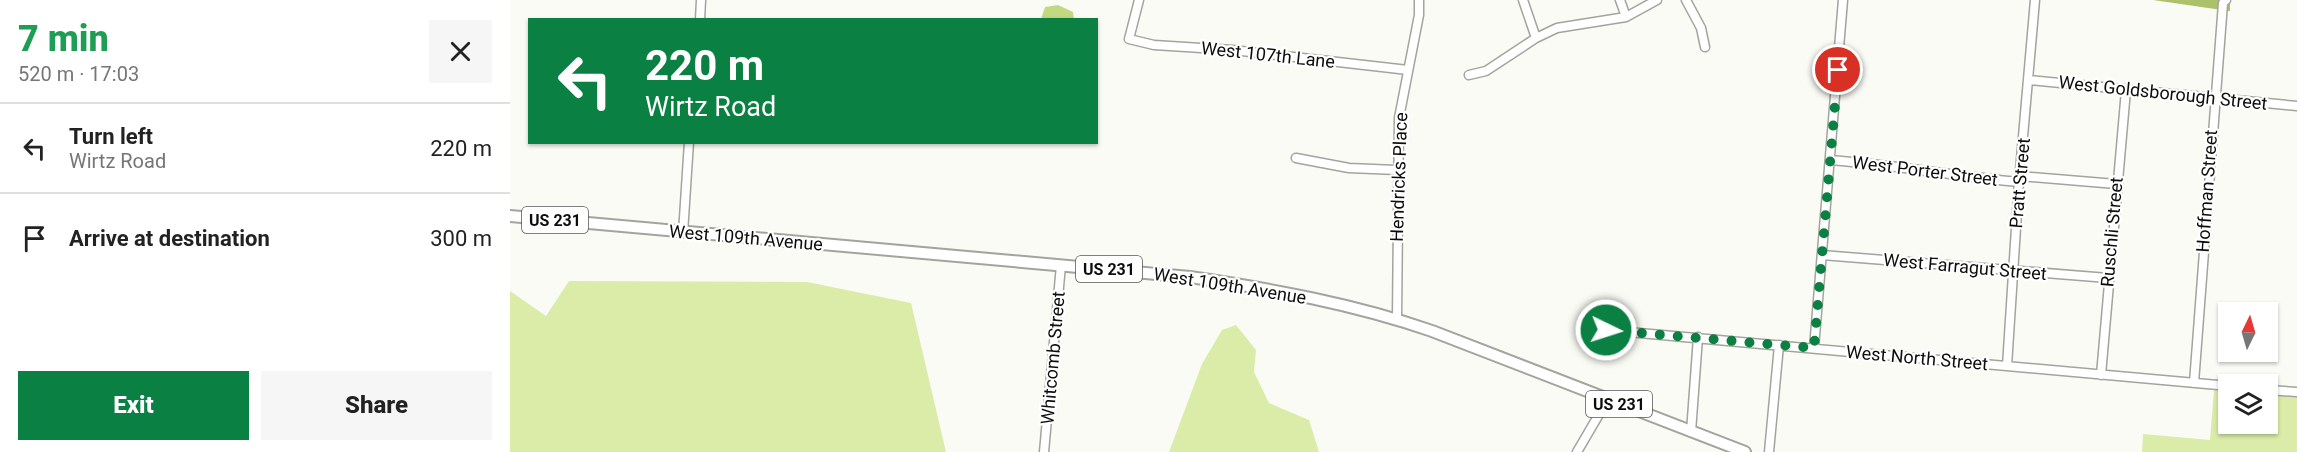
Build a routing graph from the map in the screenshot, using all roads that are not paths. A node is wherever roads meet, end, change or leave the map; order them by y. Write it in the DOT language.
graph roads {
  1 [pos="702,0"];
  2 [pos="1139,0"];
  3 [pos="1419,0"];
  4 [pos="1523,0"];
  5 [pos="1620,0"];
  6 [pos="1657,0"];
  7 [pos="1686,0"];
  8 [pos="1843,0"];
  9 [pos="2035,0"];
  10 [pos="2226,0"];
  11 [pos="700,18"];
  12 [pos="1626,18"];
  13 [pos="1536,38"];
  14 [pos="1705,47"];
  15 [pos="1408,70"];
  16 [pos="1469,75"];
  17 [pos="2028,80"];
  18 [pos="2126,90"];
  19 [pos="2214,98"];
  20 [pos="2297,106"];
  21 [pos="690,144"];
  22 [pos="1296,158"];
  23 [pos="1830,160"];
  24 [pos="1397,170"];
  25 [pos="2019,179"];
  26 [pos="2116,184"];
  27 [pos="510,216"];
  28 [pos="683,233"];
  29 [pos="1822,255"];
  30 [pos="1061,265"];
  31 [pos="2013,272"];
  32 [pos="2108,278"];
  33 [pos="1397,319"];
  34 [pos="1606,330"];
  35 [pos="1698,337"];
  36 [pos="1779,345"];
  37 [pos="1814,348"];
  38 [pos="2007,366"];
  39 [pos="2101,375"];
  40 [pos="2194,383"];
  41 [pos="2218,385"];
  42 [pos="2278,391"];
  43 [pos="2297,392"];
  44 [pos="1608,399"];
  45 [pos="1691,432"];
  46 [pos="1044,452"];
  47 [pos="1577,452"];
  48 [pos="1745,452"];
  49 [pos="1769,452"];
  1 -- 11 [label="street"];
  2 -- 15 [label="street, West 107th Lane"];
  3 -- 15 [label="street, Hendricks Place"];
  4 -- 13 [label="street"];
  5 -- 12 [label="street"];
  6 -- 12 [label="street"];
  7 -- 14 [label="street"];
  8 -- 23 [label="street"];
  9 -- 17 [label="street, Pratt Street"];
  10 -- 19 [label="street, Hoffman Street"];
  12 -- 13 [label="street"];
  13 -- 16 [label="street"];
  15 -- 24 [label="street, Hendricks Place"];
  17 -- 18 [label="street, West Goldsborough Street"];
  17 -- 25 [label="street, Pratt Street"];
  18 -- 19 [label="street, West Goldsborough Street"];
  18 -- 26 [label="street, Ruschli Street"];
  19 -- 20 [label="street, West Goldsborough Street"];
  19 -- 40 [label="street, Hoffman Street"];
  21 -- 28 [label="street"];
  22 -- 24 [label="street"];
  23 -- 25 [label="street, West Porter Street"];
  23 -- 29 [label="street"];
  24 -- 33 [label="street, Hendricks Place"];
  25 -- 26 [label="street, West Porter Street"];
  25 -- 31 [label="street, Pratt Street"];
  26 -- 32 [label="street, Ruschli Street"];
  27 -- 28 [label="main road, West 109th Avenue / US 231"];
  28 -- 30 [label="main road, West 109th Avenue / US 231"];
  29 -- 31 [label="street, West Farragut Street"];
  29 -- 37 [label="street"];
  30 -- 33 [label="main road, West 109th Avenue / US 231"];
  30 -- 46 [label="street, Whitcomb Street"];
  31 -- 32 [label="street, West Farragut Street"];
  31 -- 38 [label="street, Pratt Street"];
  32 -- 39 [label="street, Ruschli Street"];
  33 -- 44 [label="main road, West 109th Avenue / US 231"];
  34 -- 35 [label="street, West North Street"];
  35 -- 36 [label="street, West North Street"];
  35 -- 45 [label="street"];
  36 -- 37 [label="street, West North Street"];
  36 -- 49 [label="street"];
  37 -- 38 [label="street, West North Street"];
  38 -- 39 [label="street, West North Street"];
  39 -- 40 [label="street, West North Street"];
  40 -- 41 [label="street, West North Street"];
  42 -- 43 [label="street"];
  44 -- 45 [label="main road, West 109th Avenue / US 231"];
  44 -- 47 [label="street"];
  45 -- 48 [label="main road, West 109th Avenue / US 231"];
}
